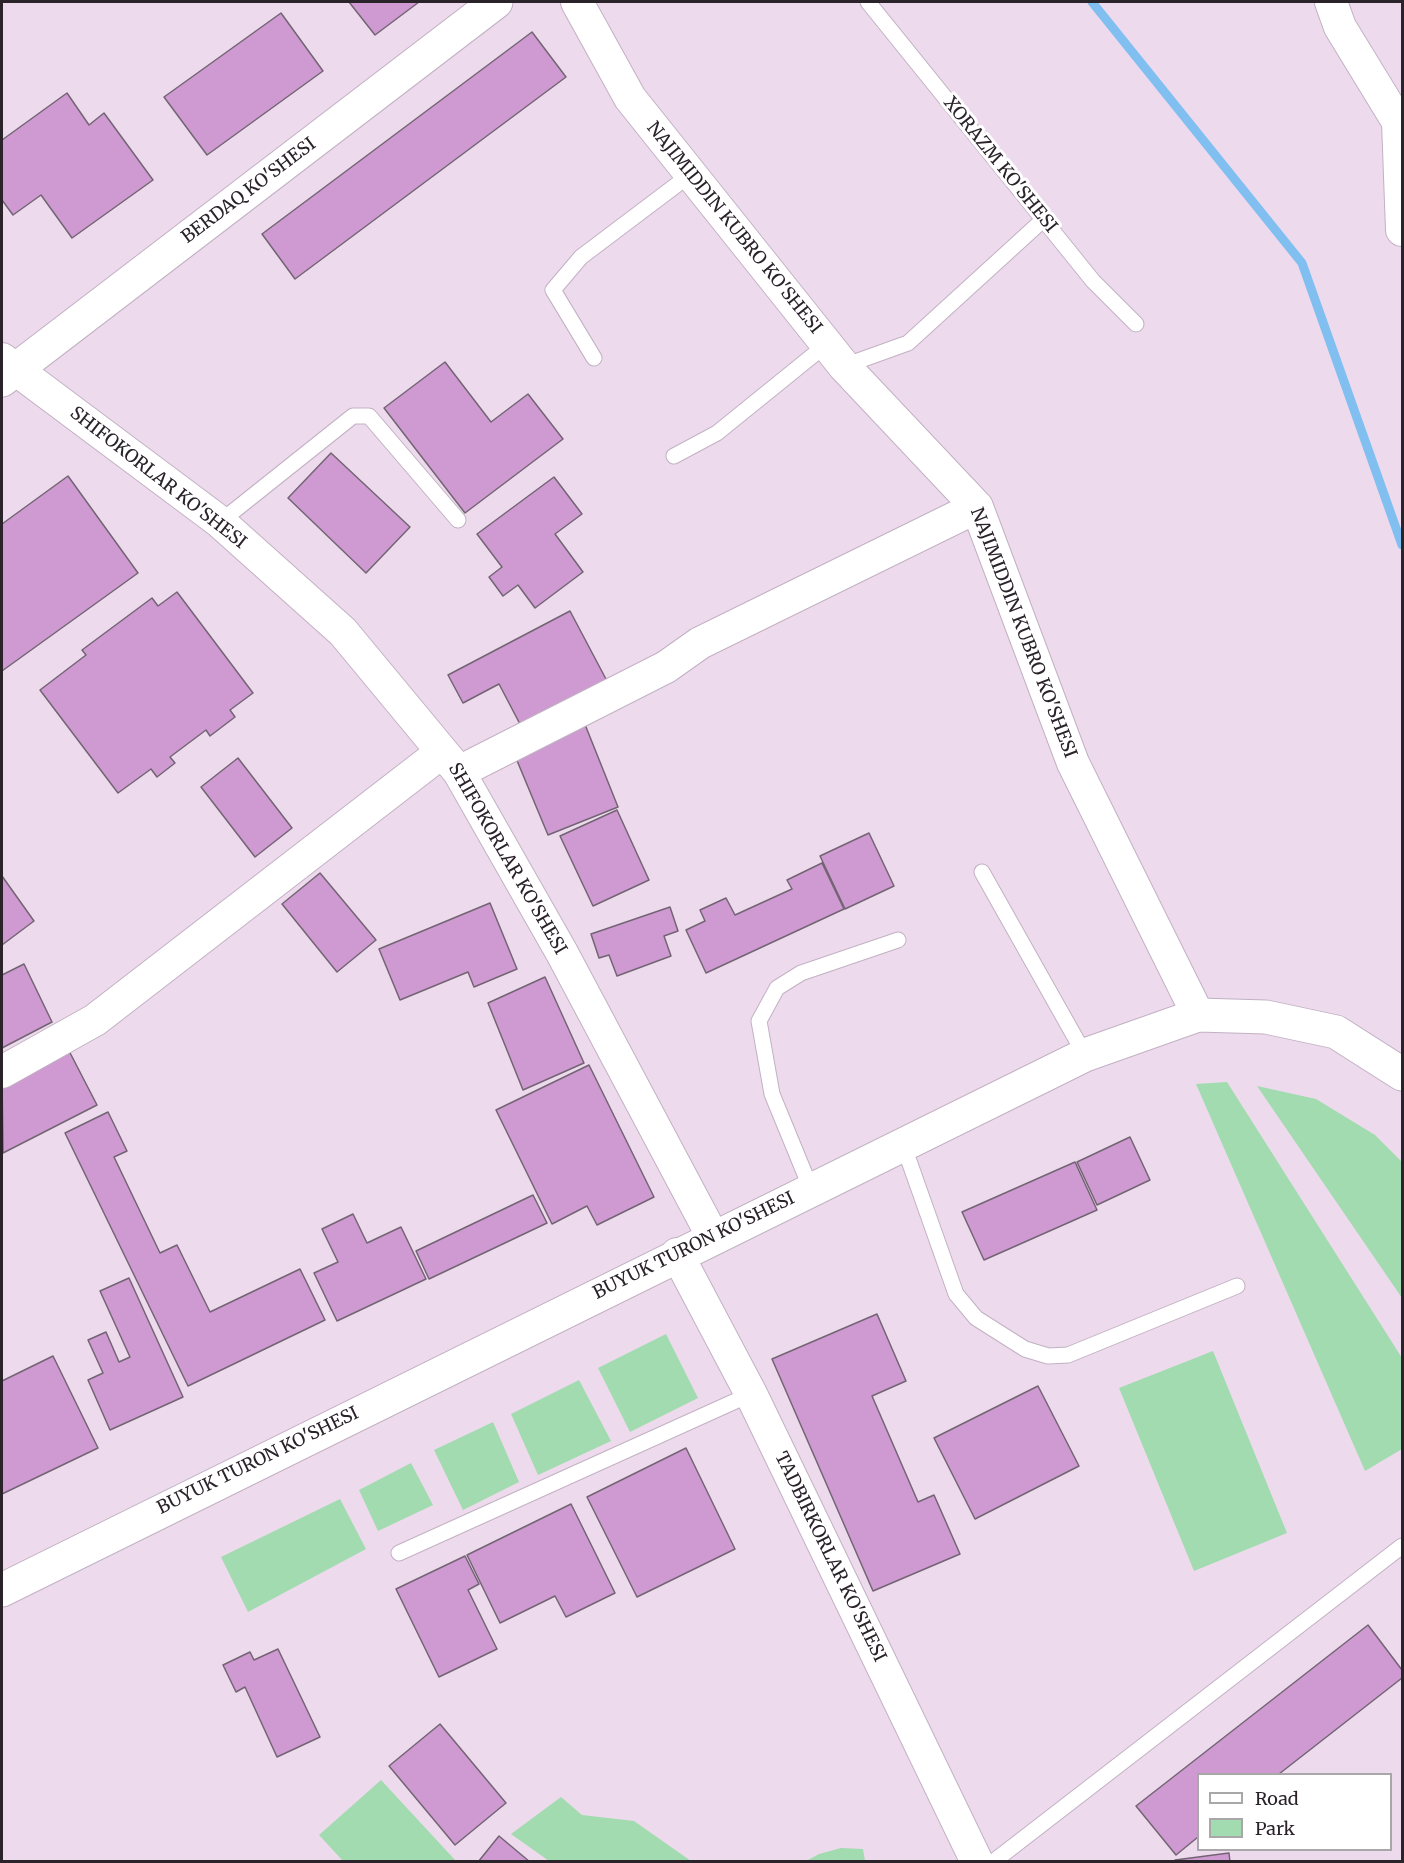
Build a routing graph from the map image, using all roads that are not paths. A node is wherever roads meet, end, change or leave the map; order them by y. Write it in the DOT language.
graph roads {
  1 [pos="496,2"];
  2 [pos="577,2"];
  3 [pos="868,2"];
  4 [pos="1331,2"];
  5 [pos="1400,119"];
  6 [pos="691,174"];
  7 [pos="1044,219"];
  8 [pos="1402,230"];
  9 [pos="1136,324"];
  10 [pos="836,355"];
  11 [pos="594,358"];
  12 [pos="6,370"];
  13 [pos="674,456"];
  14 [pos="977,507"];
  15 [pos="458,520"];
  16 [pos="220,522"];
  17 [pos="451,762"];
  18 [pos="982,872"];
  19 [pos="898,940"];
  20 [pos="1198,1015"];
  21 [pos="1085,1055"];
  22 [pos="2,1072"];
  23 [pos="1402,1074"];
  24 [pos="903,1144"];
  25 [pos="811,1189"];
  26 [pos="713,1237"];
  27 [pos="677,1254"];
  28 [pos="1237,1286"];
  29 [pos="751,1394"];
  30 [pos="1402,1546"];
  31 [pos="399,1553"];
  32 [pos="2,1590"];
  33 [pos="977,1862"];
  34 [pos="993,1862"];
  1 -- 12 [label="street, BERDAQ KO'SHESI"];
  2 -- 6 [label="street, NAJIMIDDIN KUBRO KO'SHESI"];
  3 -- 7 [label="lane, XORAZM KO'SHESI"];
  4 -- 5 [label="street"];
  5 -- 8 [label="street"];
  6 -- 10 [label="street, NAJIMIDDIN KUBRO KO'SHESI"];
  6 -- 11 [label="lane"];
  7 -- 9 [label="lane, XORAZM KO'SHESI"];
  7 -- 10 [label="lane"];
  10 -- 13 [label="lane"];
  10 -- 14 [label="street, NAJIMIDDIN KUBRO KO'SHESI"];
  12 -- 16 [label="street, SHIFOKORLAR KO'SHESI"];
  14 -- 17 [label="street"];
  14 -- 20 [label="street, NAJIMIDDIN KUBRO KO'SHESI"];
  15 -- 16 [label="lane"];
  16 -- 17 [label="street, SHIFOKORLAR KO'SHESI"];
  17 -- 22 [label="street"];
  17 -- 26 [label="street, SHIFOKORLAR KO'SHESI"];
  18 -- 21 [label="lane"];
  19 -- 25 [label="lane"];
  20 -- 21 [label="street, BUYUK TURON KO'SHESI"];
  20 -- 23 [label="street, BUYUK TURON KO'SHESI"];
  21 -- 24 [label="street, BUYUK TURON KO'SHESI"];
  24 -- 25 [label="street, BUYUK TURON KO'SHESI"];
  24 -- 28 [label="lane"];
  25 -- 26 [label="street, BUYUK TURON KO'SHESI"];
  26 -- 27 [label="street, BUYUK TURON KO'SHESI"];
  27 -- 29 [label="street, TADBIRKORLAR KO'SHESI"];
  27 -- 32 [label="street, BUYUK TURON KO'SHESI"];
  29 -- 31 [label="lane"];
  29 -- 33 [label="street, TADBIRKORLAR KO'SHESI"];
  30 -- 34 [label="lane"];
}
